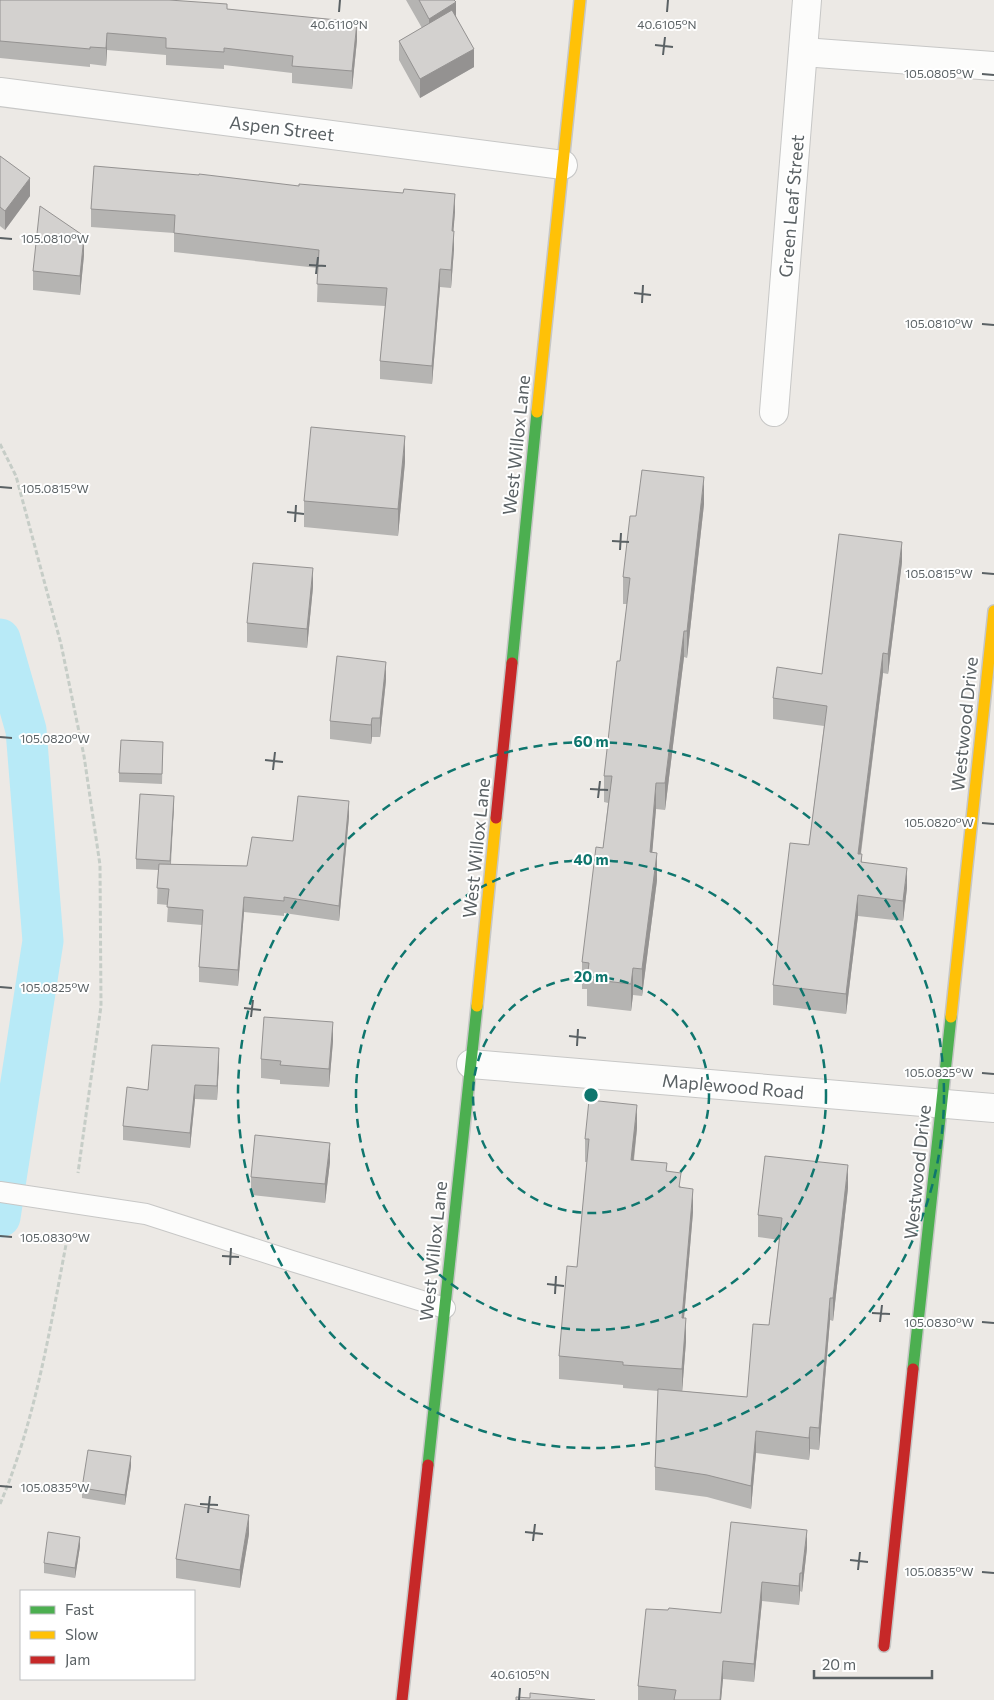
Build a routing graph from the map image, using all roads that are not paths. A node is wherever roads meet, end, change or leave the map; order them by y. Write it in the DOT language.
graph roads {
  1 [pos="580,0"];
  2 [pos="807,0"];
  3 [pos="803,52"];
  4 [pos="994,66"];
  5 [pos="0,92"];
  6 [pos="563,165"];
  7 [pos="774,412"];
  8 [pos="994,611"];
  9 [pos="472,1064"];
  10 [pos="942,1103"];
  11 [pos="994,1108"];
  12 [pos="0,1192"];
  13 [pos="445,1308"];
  14 [pos="884,1646"];
  15 [pos="402,1700"];
  1 -- 6 [label="main road, West Willox Lane"];
  2 -- 3 [label="street, Green Leaf Street"];
  3 -- 4 [label="street"];
  3 -- 7 [label="street, Green Leaf Street"];
  5 -- 6 [label="street, Aspen Street"];
  6 -- 9 [label="main road, West Willox Lane"];
  8 -- 10 [label="main road, Westwood Drive"];
  9 -- 10 [label="street, Maplewood Road"];
  9 -- 13 [label="main road, West Willox Lane"];
  10 -- 11 [label="street, Maplewood Road"];
  10 -- 14 [label="main road, Westwood Drive"];
  12 -- 13 [label="lane"];
  13 -- 15 [label="main road, West Willox Lane"];
}
